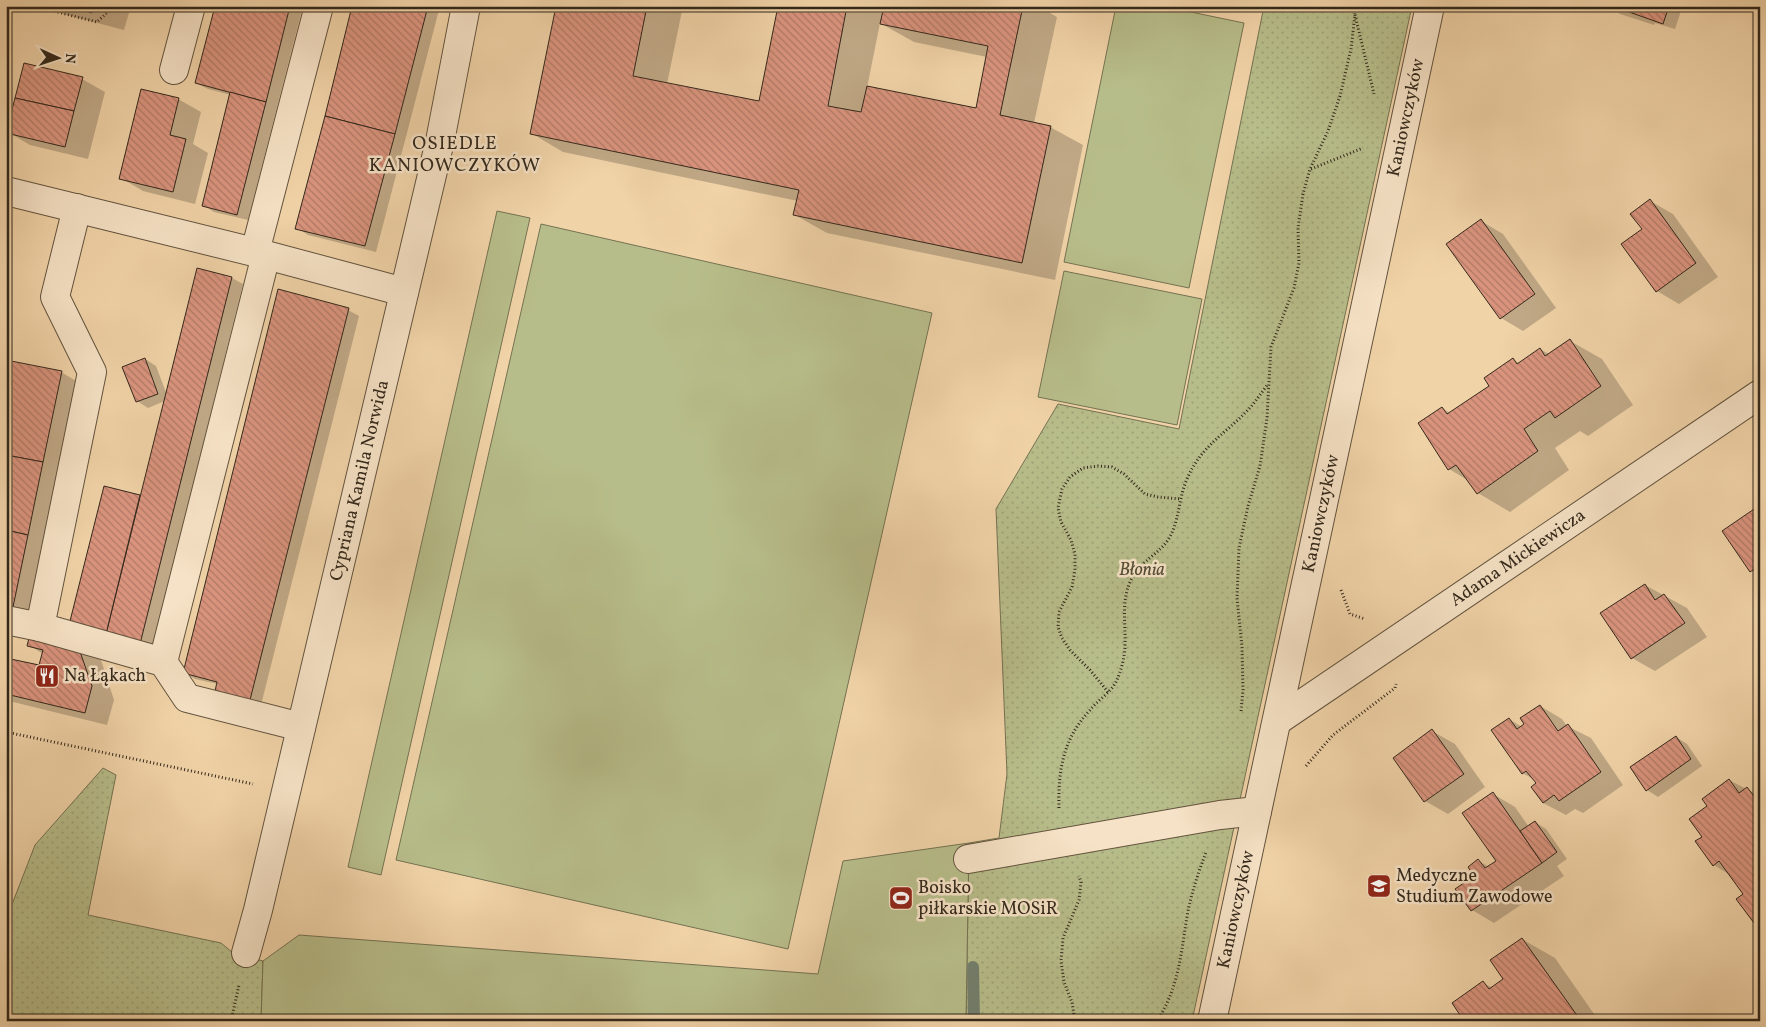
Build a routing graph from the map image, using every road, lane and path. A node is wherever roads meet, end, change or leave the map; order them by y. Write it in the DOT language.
graph roads {
  1 [pos="34,6"];
  2 [pos="114,6"];
  3 [pos="190,6"];
  4 [pos="319,6"];
  5 [pos="466,6"];
  6 [pos="1354,6"];
  7 [pos="1430,6"];
  8 [pos="1355,13"];
  9 [pos="174,70"];
  10 [pos="1374,95"];
  11 [pos="1369,146"];
  12 [pos="1310,169"];
  13 [pos="6,191"];
  14 [pos="77,208"];
  15 [pos="260,253"];
  16 [pos="404,292"];
  17 [pos="1269,384"];
  18 [pos="1760,394"];
  19 [pos="1181,499"];
  20 [pos="6,620"];
  21 [pos="40,627"];
  22 [pos="163,662"];
  23 [pos="1108,692"];
  24 [pos="1240,716"];
  25 [pos="1277,721"];
  26 [pos="301,727"];
  27 [pos="6,732"];
  28 [pos="286,790"];
  29 [pos="1257,811"];
  30 [pos="1220,815"];
  31 [pos="1067,842"];
  32 [pos="968,860"];
  33 [pos="246,953"];
  34 [pos="1075,1021"];
  35 [pos="1157,1021"];
  36 [pos="1212,1021"];
  1 -- 2 [label="path"];
  3 -- 9 [label="street"];
  4 -- 15 [label="street"];
  5 -- 16 [label="street, Cypriana Kamila Norwida"];
  6 -- 8 [label="path"];
  7 -- 25 [label="street, Kaniowczyków"];
  8 -- 10 [label="path"];
  8 -- 12 [label="path"];
  11 -- 12 [label="path"];
  12 -- 17 [label="path"];
  13 -- 14 [label="street"];
  14 -- 15 [label="street"];
  14 -- 21 [label="street"];
  15 -- 16 [label="street"];
  15 -- 22 [label="street"];
  16 -- 26 [label="street, Cypriana Kamila Norwida"];
  17 -- 19 [label="path"];
  17 -- 24 [label="path"];
  18 -- 25 [label="street, Adama Mickiewicza"];
  19 -- 23 [label="path"];
  19 -- 23 [label="path"];
  20 -- 21 [label="street"];
  21 -- 22 [label="street"];
  22 -- 26 [label="street"];
  23 -- 31 [label="path"];
  25 -- 29 [label="street, Kaniowczyków"];
  26 -- 28 [label="street, Cypriana Kamila Norwida"];
  27 -- 28 [label="path"];
  28 -- 33 [label="street, Cypriana Kamila Norwida"];
  29 -- 30 [label="street"];
  29 -- 36 [label="street, Kaniowczyków"];
  30 -- 31 [label="street"];
  30 -- 35 [label="path"];
  31 -- 32 [label="street"];
  31 -- 34 [label="path"];
}
